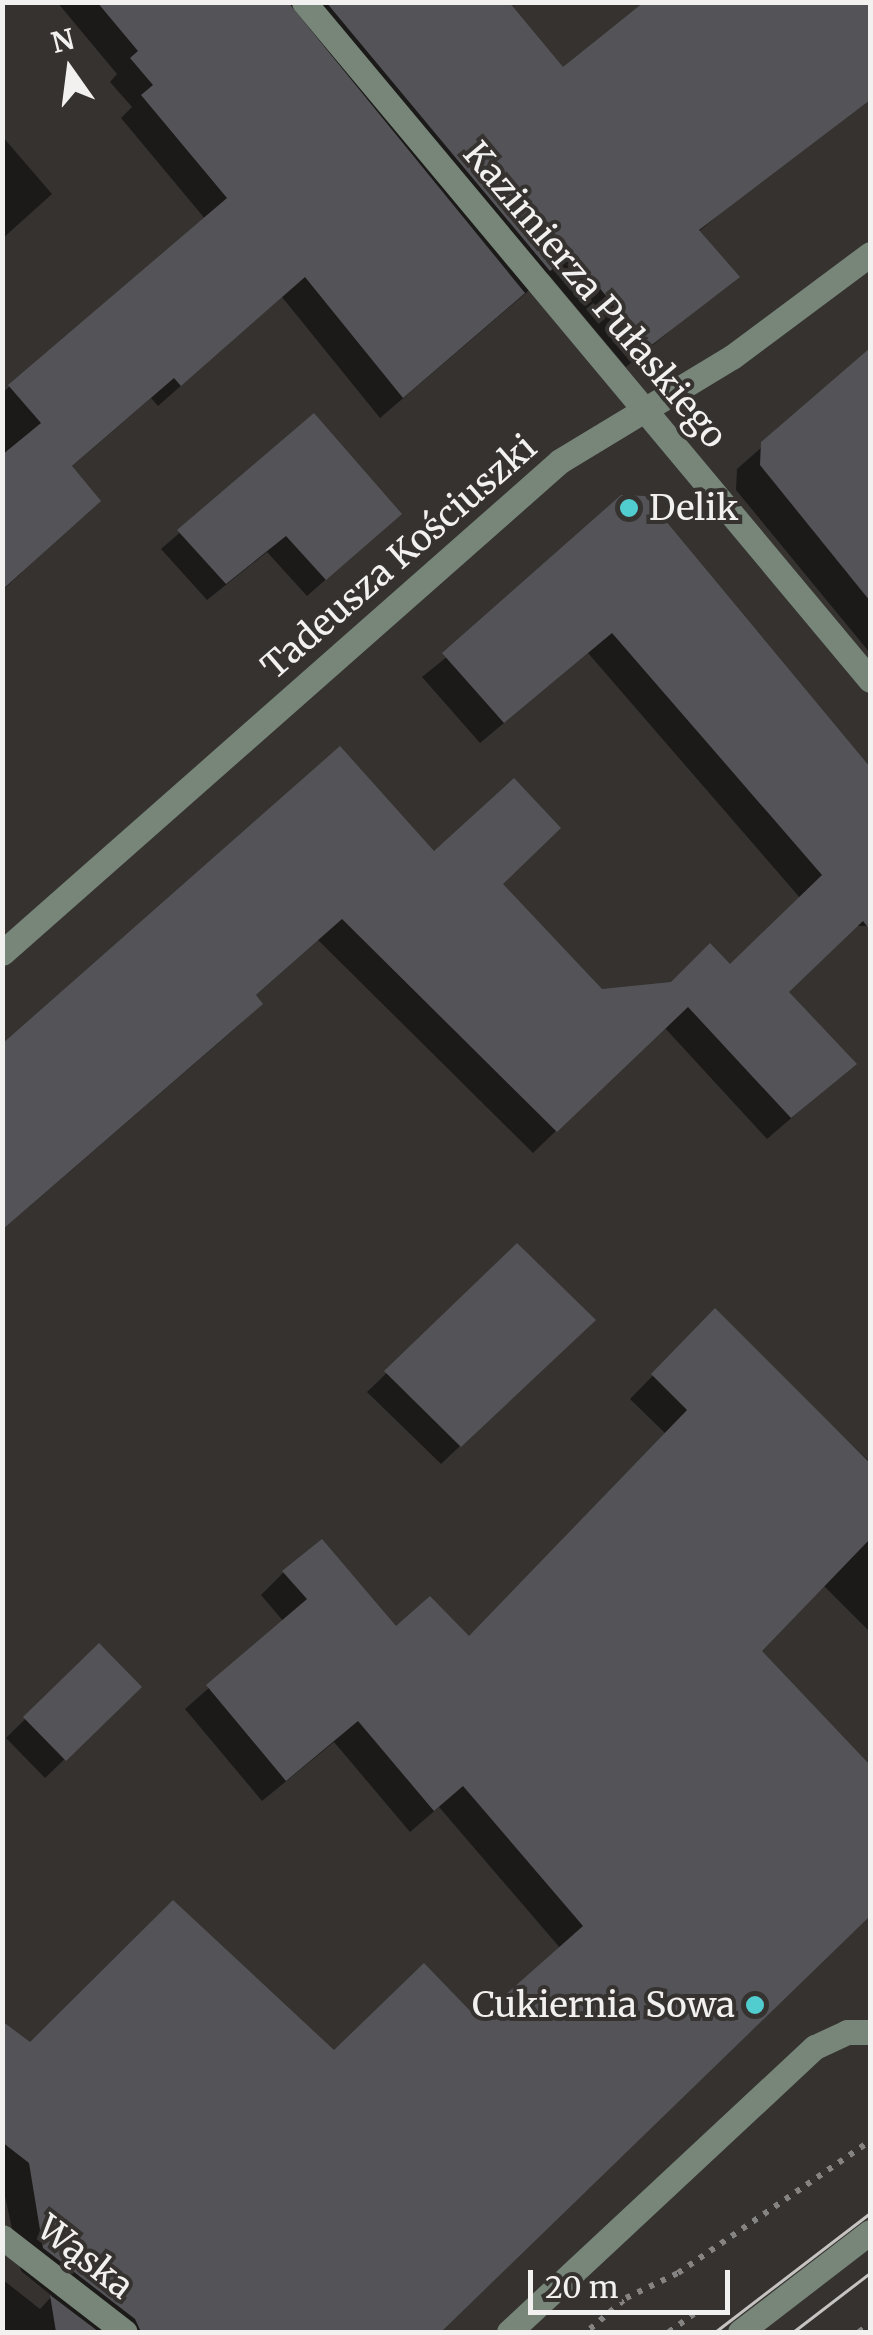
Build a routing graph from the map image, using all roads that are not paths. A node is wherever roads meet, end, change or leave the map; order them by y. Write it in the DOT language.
graph roads {
  1 [pos="304,2"];
  2 [pos="870,254"];
  3 [pos="646,409"];
  4 [pos="870,680"];
  5 [pos="2,953"];
  6 [pos="870,2032"];
  7 [pos="870,2232"];
  8 [pos="2,2238"];
  9 [pos="124,2332"];
  10 [pos="509,2332"];
  11 [pos="740,2332"];
  1 -- 3 [label="street, Kazimierza Pułaskiego"];
  2 -- 3 [label="street, Tadeusza Kościuszki"];
  3 -- 4 [label="street, Kazimierza Pułaskiego"];
  3 -- 5 [label="street, Tadeusza Kościuszki"];
  6 -- 10 [label="street"];
  7 -- 11 [label="street"];
  8 -- 9 [label="street, Wąska"];
}
